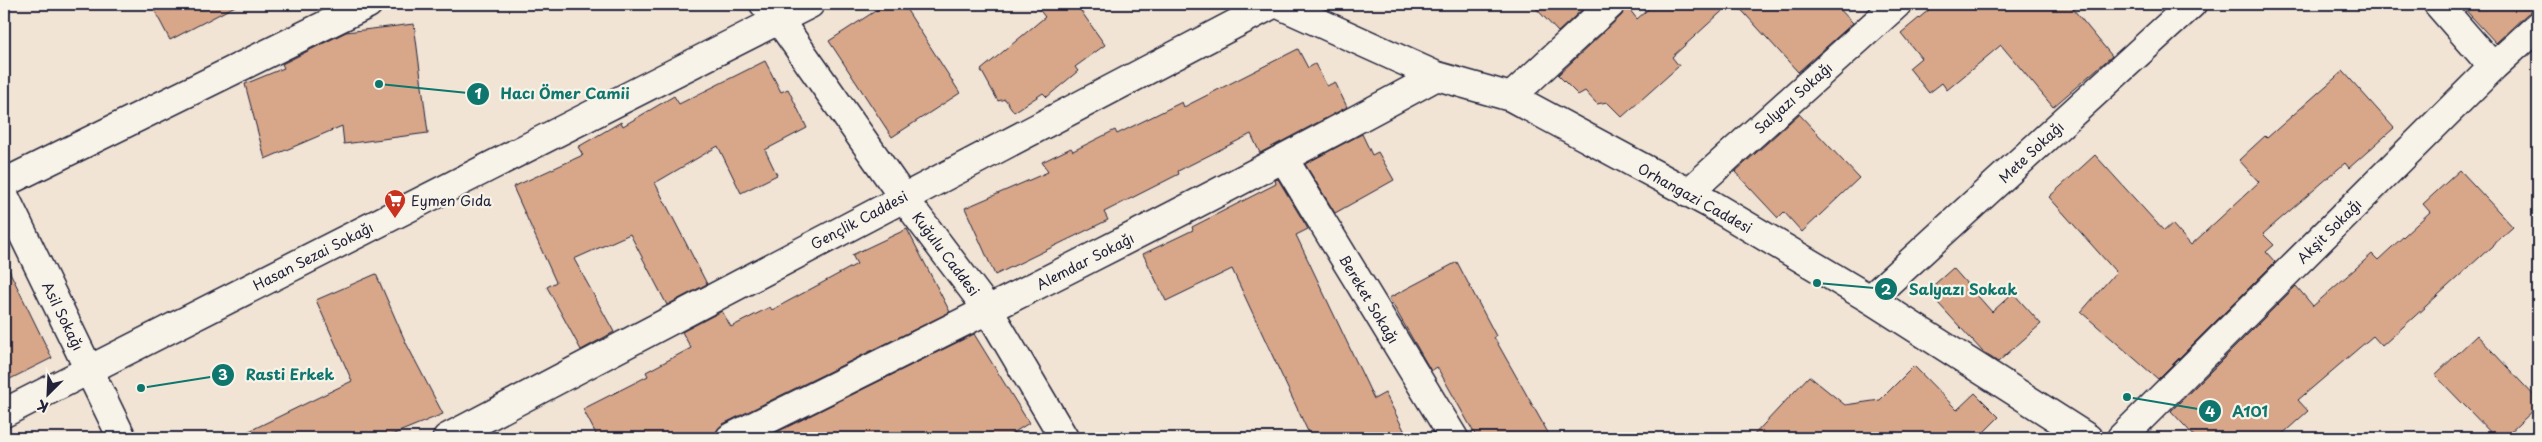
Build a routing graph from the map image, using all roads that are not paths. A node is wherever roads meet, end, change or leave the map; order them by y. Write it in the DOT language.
graph roads {
  1 [pos="368,4"];
  2 [pos="810,4"];
  3 [pos="1273,4"];
  4 [pos="1278,4"];
  5 [pos="1611,4"];
  6 [pos="1897,4"];
  7 [pos="2192,4"];
  8 [pos="2438,4"];
  9 [pos="772,12"];
  10 [pos="2538,26"];
  11 [pos="2493,67"];
  12 [pos="1437,76"];
  13 [pos="1511,97"];
  14 [pos="1284,159"];
  15 [pos="4,183"];
  16 [pos="1688,193"];
  17 [pos="4,195"];
  18 [pos="903,197"];
  19 [pos="1870,299"];
  20 [pos="989,310"];
  21 [pos="89,369"];
  22 [pos="4,414"];
  23 [pos="122,438"];
  24 [pos="447,438"];
  25 [pos="730,438"];
  26 [pos="1064,438"];
  27 [pos="1454,438"];
  28 [pos="2088,438"];
  29 [pos="2121,438"];
  1 -- 15 [label="street"];
  2 -- 9 [label="street, Hasan Sezai Sokağı"];
  3 -- 18 [label="street, Gençlik Caddesi"];
  4 -- 12 [label="street, Orhangazi Caddesi"];
  5 -- 13 [label="street"];
  6 -- 16 [label="street, Salyazı Sokağı"];
  7 -- 19 [label="street, Mete Sokağı"];
  8 -- 11 [label="street"];
  9 -- 18 [label="street, Kuğulu Caddesi"];
  9 -- 21 [label="street, Hasan Sezai Sokağı"];
  10 -- 11 [label="street, Akşit Sokağı"];
  11 -- 29 [label="street, Akşit Sokağı"];
  12 -- 13 [label="street, Orhangazi Caddesi"];
  12 -- 14 [label="street, Alemdar Sokağı"];
  13 -- 16 [label="street, Orhangazi Caddesi"];
  14 -- 20 [label="street, Alemdar Sokağı"];
  14 -- 27 [label="street, Bereket Sokağı"];
  16 -- 19 [label="street, Orhangazi Caddesi"];
  17 -- 21 [label="street, Asil Sokağı"];
  18 -- 20 [label="street, Kuğulu Caddesi"];
  18 -- 24 [label="street, Gençlik Caddesi"];
  19 -- 28 [label="street, Orhangazi Caddesi"];
  20 -- 25 [label="street, Alemdar Sokağı"];
  20 -- 26 [label="street, Kuğulu Caddesi"];
  21 -- 22 [label="street, Hasan Sezai Sokağı"];
  21 -- 23 [label="street, Asil Sokağı"];
}
